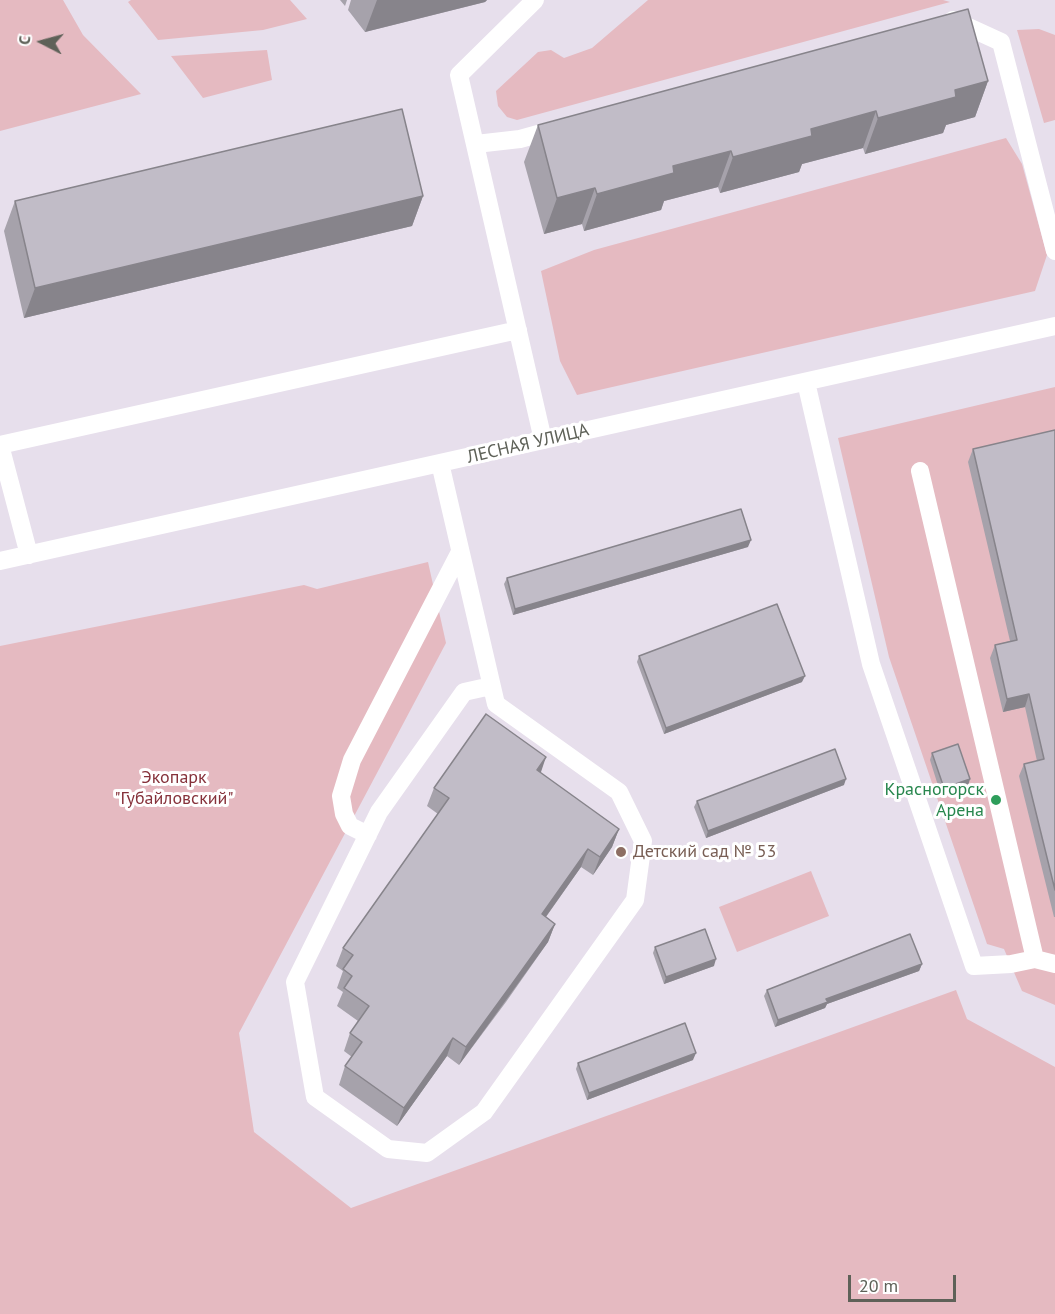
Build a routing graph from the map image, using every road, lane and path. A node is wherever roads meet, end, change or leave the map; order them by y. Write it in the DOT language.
graph roads {
  1 [pos="535,0"];
  2 [pos="933,26"];
  3 [pos="576,124"];
  4 [pos="476,144"];
  5 [pos="1055,251"];
  6 [pos="1055,326"];
  7 [pos="518,330"];
  8 [pos="806,382"];
  9 [pos="543,440"];
  10 [pos="0,445"];
  11 [pos="440,464"];
  12 [pos="921,471"];
  13 [pos="460,552"];
  14 [pos="29,555"];
  15 [pos="0,561"];
  16 [pos="491,686"];
  17 [pos="368,835"];
  18 [pos="1035,959"];
  19 [pos="1055,964"];
  1 -- 4 [label="street"];
  2 -- 5 [label="street"];
  3 -- 4 [label="street"];
  4 -- 7 [label="street"];
  6 -- 8 [label="street, ЛЕСНАЯ УЛИЦА"];
  7 -- 9 [label="street"];
  7 -- 10 [label="street"];
  8 -- 9 [label="street, ЛЕСНАЯ УЛИЦА"];
  8 -- 18 [label="street"];
  9 -- 11 [label="street, ЛЕСНАЯ УЛИЦА"];
  10 -- 14 [label="street"];
  11 -- 13 [label="street"];
  11 -- 14 [label="street, ЛЕСНАЯ УЛИЦА"];
  12 -- 18 [label="street"];
  13 -- 16 [label="street"];
  13 -- 17 [label="street"];
  14 -- 15 [label="street, ЛЕСНАЯ УЛИЦА"];
  16 -- 17 [label="street"];
  16 -- 17 [label="street"];
  18 -- 19 [label="street"];
}
